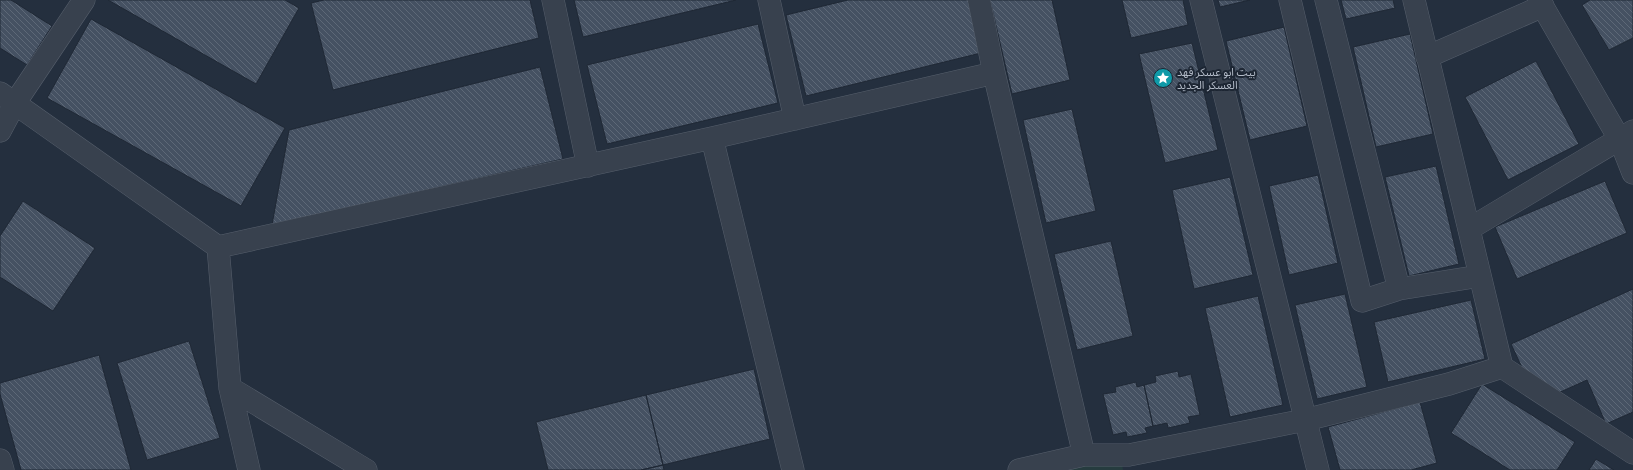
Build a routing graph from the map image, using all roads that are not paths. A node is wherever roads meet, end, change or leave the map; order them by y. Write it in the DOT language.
graph roads {
  1 [pos="84,0"];
  2 [pos="553,0"];
  3 [pos="769,0"];
  4 [pos="979,0"];
  5 [pos="1201,0"];
  6 [pos="1290,0"];
  7 [pos="1326,0"];
  8 [pos="1414,0"];
  9 [pos="1541,3"];
  10 [pos="1427,57"];
  11 [pos="994,73"];
  12 [pos="7,98"];
  13 [pos="795,119"];
  14 [pos="0,132"];
  15 [pos="1627,136"];
  16 [pos="712,138"];
  17 [pos="588,166"];
  18 [pos="1633,173"];
  19 [pos="1469,229"];
  20 [pos="218,247"];
  21 [pos="1480,276"];
  22 [pos="1399,289"];
  23 [pos="1502,367"];
  24 [pos="230,388"];
  25 [pos="1305,420"];
  26 [pos="1633,453"];
  27 [pos="1084,455"];
  28 [pos="0,460"];
  29 [pos="1131,463"];
  30 [pos="3,470"];
  31 [pos="249,470"];
  32 [pos="366,470"];
  33 [pos="792,470"];
  34 [pos="1019,470"];
  35 [pos="1318,470"];
  1 -- 12 [label="street"];
  2 -- 17 [label="street"];
  3 -- 13 [label="street"];
  4 -- 11 [label="street"];
  5 -- 25 [label="street"];
  6 -- 22 [label="street"];
  7 -- 22 [label="street"];
  8 -- 10 [label="street"];
  9 -- 10 [label="street"];
  9 -- 15 [label="street"];
  10 -- 19 [label="street"];
  11 -- 13 [label="street"];
  11 -- 27 [label="street"];
  12 -- 14 [label="street"];
  12 -- 20 [label="street"];
  13 -- 16 [label="street"];
  15 -- 18 [label="street"];
  15 -- 19 [label="street"];
  16 -- 17 [label="street"];
  16 -- 33 [label="street"];
  17 -- 20 [label="street"];
  19 -- 21 [label="street"];
  20 -- 24 [label="street"];
  21 -- 22 [label="street"];
  21 -- 23 [label="street"];
  23 -- 25 [label="street"];
  23 -- 26 [label="street"];
  24 -- 31 [label="street"];
  24 -- 32 [label="street"];
  25 -- 29 [label="street"];
  25 -- 35 [label="street"];
  27 -- 29 [label="street"];
  27 -- 34 [label="street"];
  28 -- 30 [label="street"];
}
